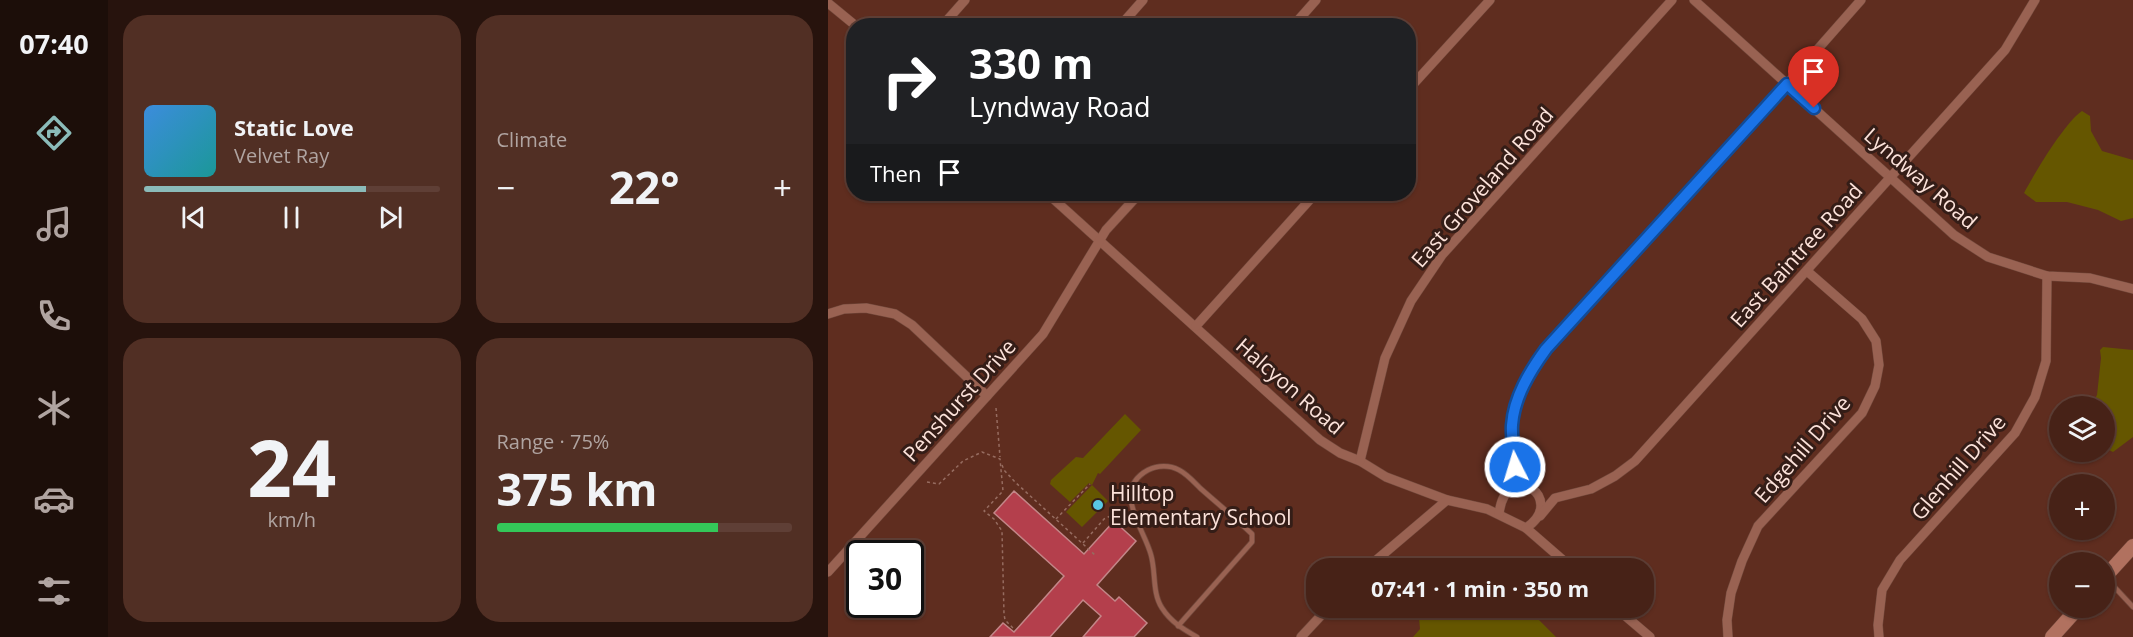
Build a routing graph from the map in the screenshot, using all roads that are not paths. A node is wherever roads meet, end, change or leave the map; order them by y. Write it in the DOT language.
graph roads {
  1 [pos="965,0"];
  2 [pos="1143,0"];
  3 [pos="1316,0"];
  4 [pos="1490,0"];
  5 [pos="1672,0"];
  6 [pos="1694,0"];
  7 [pos="1861,0"];
  8 [pos="2035,0"];
  9 [pos="828,3"];
  10 [pos="846,18"];
  11 [pos="949,18"];
  12 [pos="1127,18"];
  13 [pos="1300,18"];
  14 [pos="1416,81"];
  15 [pos="1787,84"];
  16 [pos="1890,177"];
  17 [pos="1056,201"];
  18 [pos="1133,201"];
  19 [pos="1309,201"];
  20 [pos="1100,240"];
  21 [pos="1807,271"];
  22 [pos="2047,276"];
  23 [pos="2133,289"];
  24 [pos="828,314"];
  25 [pos="1196,326"];
  26 [pos="987,396"];
  27 [pos="1359,461"];
  28 [pos="1515,467"];
  29 [pos="1509,488"];
  30 [pos="1532,489"];
  31 [pos="1556,498"];
  32 [pos="1447,500"];
  33 [pos="1499,514"];
  34 [pos="1540,516"];
  35 [pos="1526,528"];
  36 [pos="2133,546"];
  37 [pos="1380,558"];
  38 [pos="1560,558"];
  39 [pos="2115,567"];
  40 [pos="828,573"];
  41 [pos="2115,588"];
  42 [pos="2133,607"];
  43 [pos="1319,618"];
  44 [pos="1628,618"];
  45 [pos="2069,618"];
  46 [pos="1178,626"];
  47 [pos="1197,637"];
  48 [pos="1301,637"];
  49 [pos="1650,637"];
  50 [pos="1728,637"];
  51 [pos="1879,637"];
  52 [pos="2052,637"];
  1 -- 11 [label="street"];
  2 -- 12 [label="street"];
  3 -- 13 [label="street"];
  4 -- 14 [label="street"];
  5 -- 27 [label="street, East Groveland Road"];
  6 -- 15 [label="street, Lyndway Road"];
  7 -- 15 [label="street"];
  8 -- 16 [label="street, East Baintree Road"];
  9 -- 10 [label="street"];
  15 -- 16 [label="street, Lyndway Road"];
  15 -- 28 [label="street"];
  16 -- 21 [label="street, East Baintree Road"];
  16 -- 22 [label="street, Lyndway Road"];
  17 -- 20 [label="street, Halcyon Road"];
  18 -- 20 [label="street, Penshurst Drive"];
  19 -- 25 [label="street"];
  20 -- 25 [label="street, Halcyon Road"];
  20 -- 26 [label="street, Penshurst Drive"];
  21 -- 31 [label="street, East Baintree Road"];
  21 -- 50 [label="street, Edgehill Drive"];
  22 -- 23 [label="street, Lyndway Road"];
  22 -- 51 [label="street, Glenhill Drive"];
  24 -- 26 [label="street"];
  25 -- 27 [label="street, Halcyon Road"];
  26 -- 40 [label="street, Penshurst Drive"];
  27 -- 32 [label="street, Halcyon Road"];
  28 -- 29 [label="street"];
  28 -- 30 [label="street"];
  29 -- 30 [label="street"];
  29 -- 33 [label="street"];
  30 -- 31 [label="street"];
  30 -- 34 [label="street"];
  31 -- 34 [label="street"];
  32 -- 33 [label="street, Halcyon Road"];
  32 -- 37 [label="street"];
  33 -- 35 [label="street, Halcyon Road"];
  34 -- 35 [label="street"];
  35 -- 38 [label="street, Halcyon Road"];
  36 -- 39 [label="main road"];
  41 -- 42 [label="lane"];
  43 -- 48 [label="street"];
  44 -- 49 [label="street"];
  45 -- 52 [label="main road"];
  46 -- 46 [label="lane"];
  46 -- 47 [label="lane"];
}
